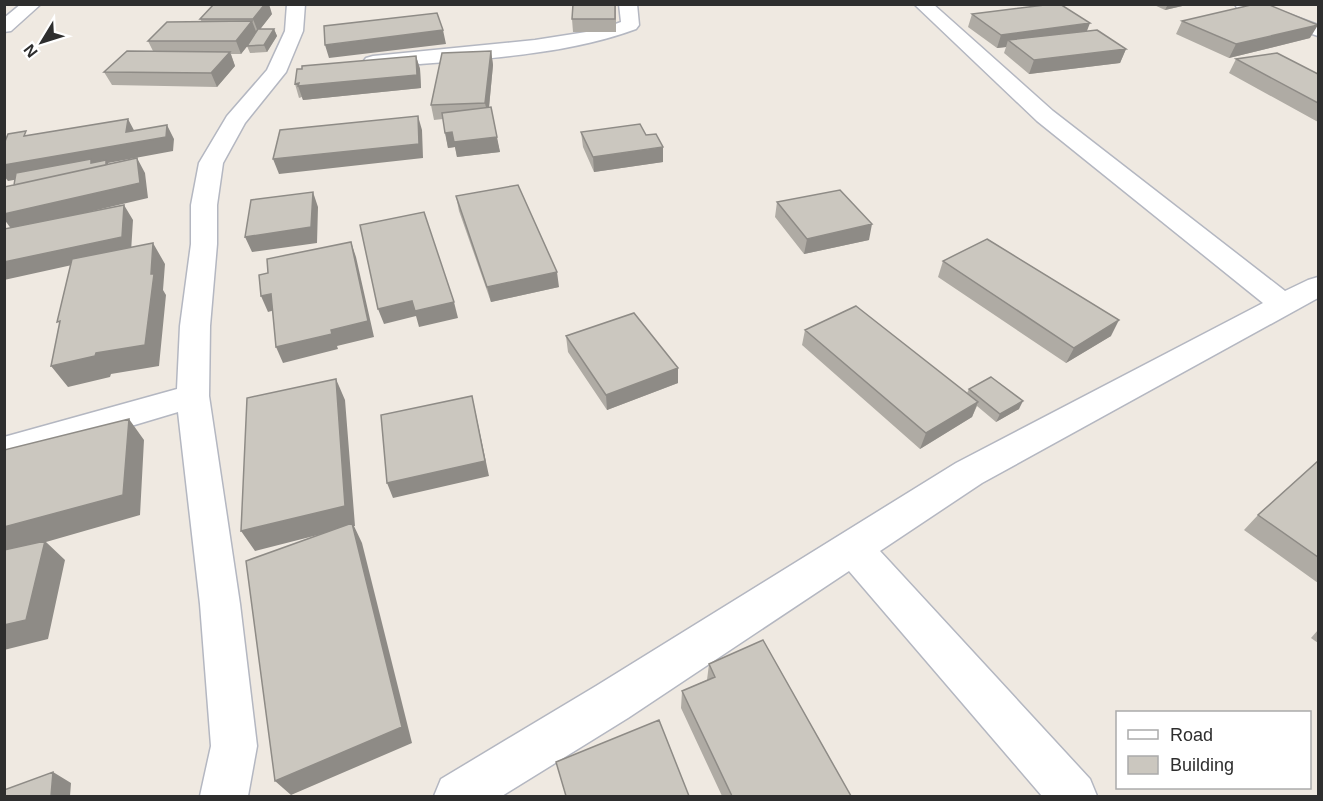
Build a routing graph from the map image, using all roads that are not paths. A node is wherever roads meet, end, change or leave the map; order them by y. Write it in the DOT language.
graph roads {
  1 [pos="33,4"];
  2 [pos="296,4"];
  3 [pos="628,4"];
  4 [pos="921,4"];
  5 [pos="1243,4"];
  6 [pos="4,27"];
  7 [pos="1318,32"];
  8 [pos="358,64"];
  9 [pos="1318,286"];
  10 [pos="1284,305"];
  11 [pos="192,396"];
  12 [pos="4,451"];
  13 [pos="853,548"];
  14 [pos="224,796"];
  15 [pos="458,796"];
  16 [pos="1073,796"];
  1 -- 6 [label="street"];
  2 -- 11 [label="street"];
  3 -- 8 [label="street"];
  4 -- 10 [label="street"];
  5 -- 7 [label="street"];
  9 -- 10 [label="street"];
  10 -- 13 [label="street"];
  11 -- 12 [label="street"];
  11 -- 14 [label="street"];
  13 -- 15 [label="street"];
  13 -- 16 [label="street"];
}
